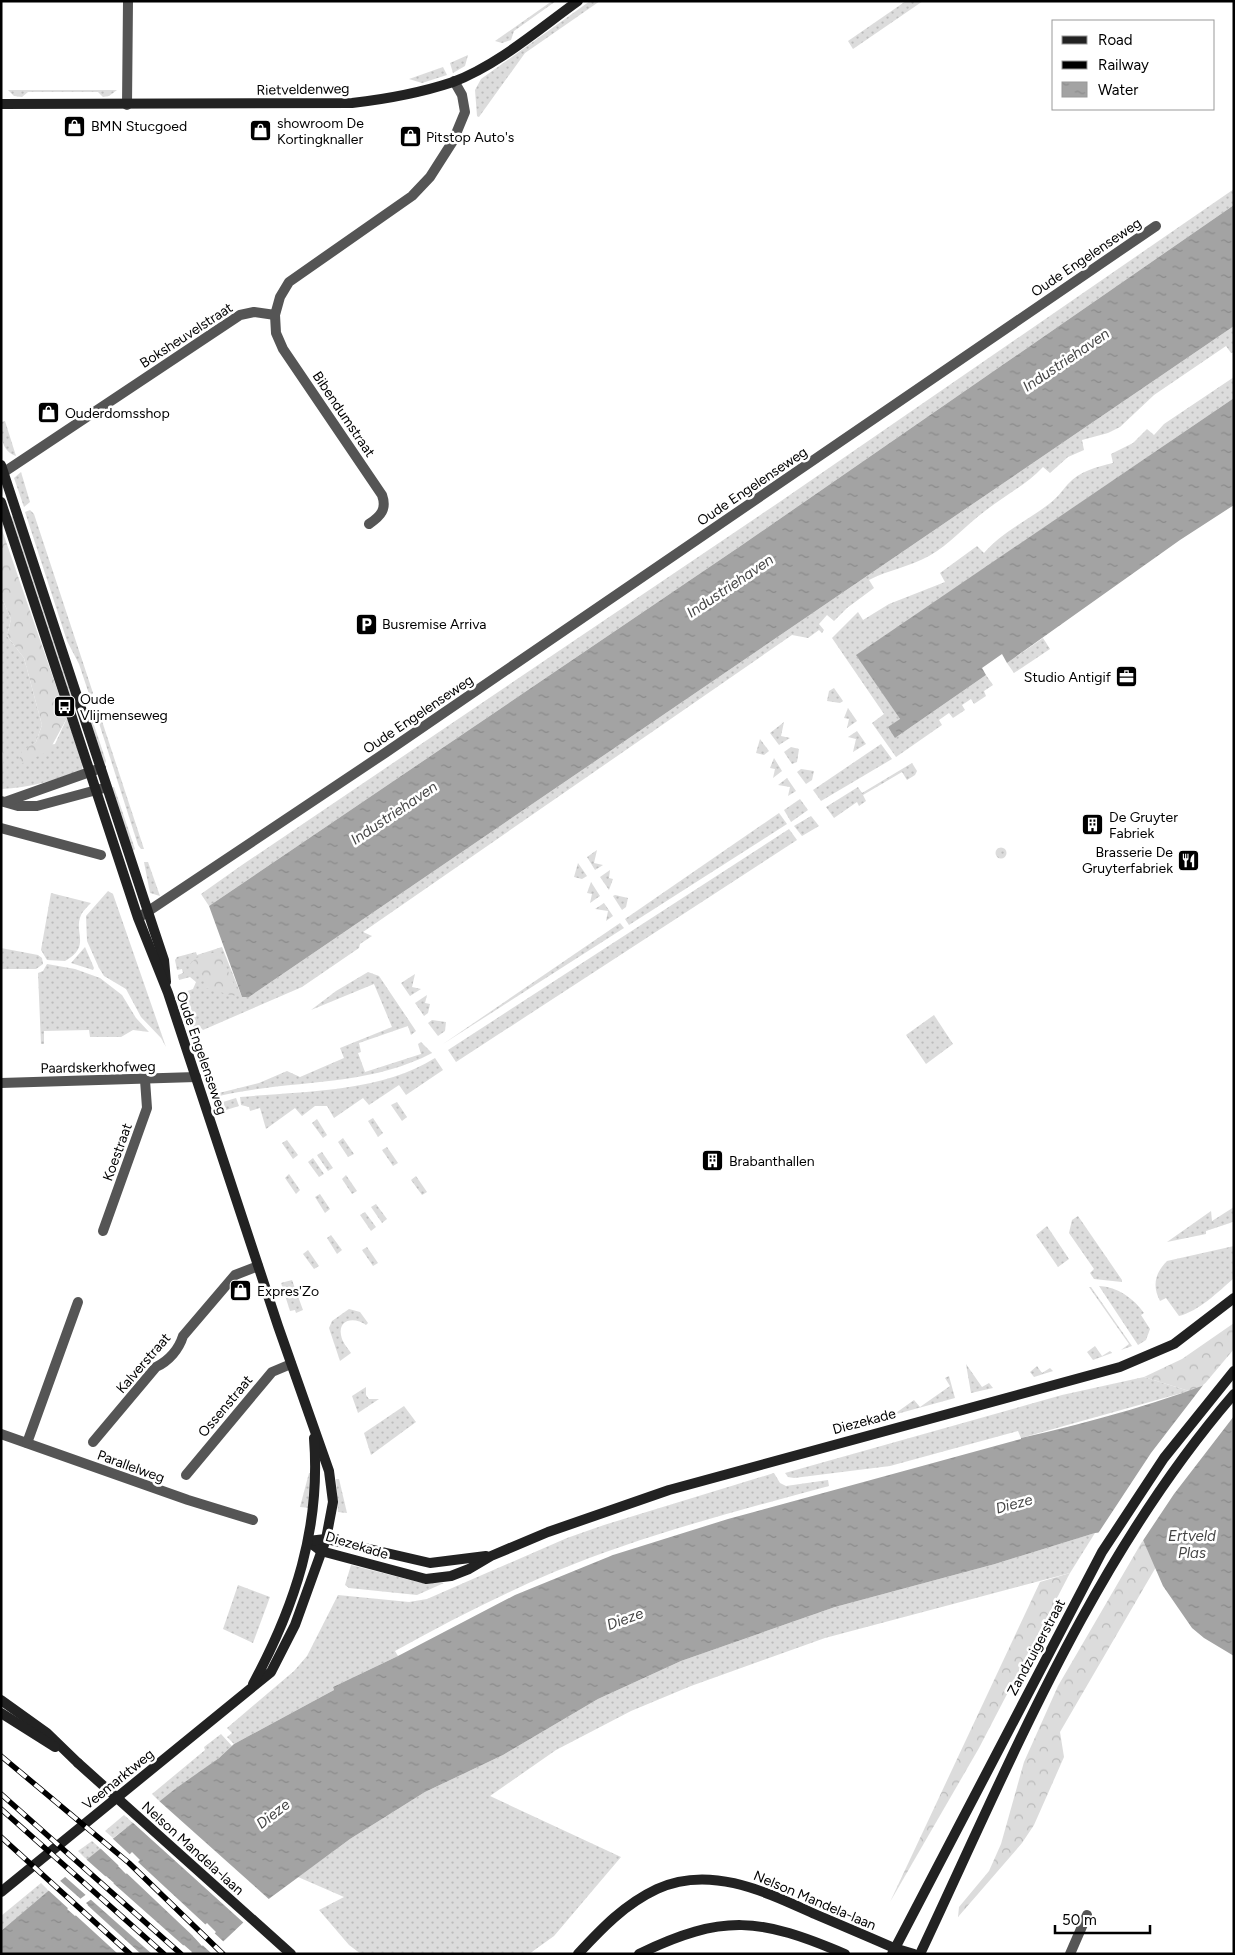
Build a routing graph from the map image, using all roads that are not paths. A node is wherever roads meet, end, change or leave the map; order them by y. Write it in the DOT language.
graph roads {
  1 [pos="128,1"];
  2 [pos="578,1"];
  3 [pos="454,81"];
  4 [pos="1,104"];
  5 [pos="127,104"];
  6 [pos="1156,226"];
  7 [pos="275,315"];
  8 [pos="2,471"];
  9 [pos="1,502"];
  10 [pos="369,524"];
  11 [pos="101,768"];
  12 [pos="90,772"];
  13 [pos="107,787"];
  14 [pos="95,790"];
  15 [pos="3,801"];
  16 [pos="1,828"];
  17 [pos="101,856"];
  18 [pos="148,912"];
  19 [pos="138,918"];
  20 [pos="168,993"];
  21 [pos="196,1077"];
  22 [pos="146,1080"];
  23 [pos="1,1082"];
  24 [pos="103,1231"];
  25 [pos="258,1266"];
  26 [pos="1234,1298"];
  27 [pos="78,1302"];
  28 [pos="291,1364"];
  29 [pos="1234,1371"];
  30 [pos="1234,1394"];
  31 [pos="313,1427"];
  32 [pos="1,1434"];
  33 [pos="94,1442"];
  34 [pos="27,1443"];
  35 [pos="186,1475"];
  36 [pos="253,1520"];
  37 [pos="326,1539"];
  38 [pos="308,1541"];
  39 [pos="322,1552"];
  40 [pos="491,1556"];
  41 [pos="252,1685"];
  42 [pos="1,1700"];
  43 [pos="1,1713"];
  44 [pos="78,1763"];
  45 [pos="1,1892"];
  46 [pos="1087,1915"];
  47 [pos="893,1951"];
  48 [pos="291,1954"];
  49 [pos="578,1954"];
  50 [pos="639,1954"];
  51 [pos="845,1954"];
  52 [pos="914,1954"];
  53 [pos="920,1954"];
  54 [pos="1070,1954"];
  1 -- 5 [label="street"];
  2 -- 3 [label="street, Rietveldenweg"];
  3 -- 5 [label="street, Rietveldenweg"];
  3 -- 7 [label="street"];
  4 -- 5 [label="street, Rietveldenweg"];
  6 -- 18 [label="street, Oude Engelenseweg"];
  7 -- 8 [label="street, Boksheuvelstraat"];
  7 -- 10 [label="street, Bibendumstraat"];
  8 -- 11 [label="street"];
  9 -- 12 [label="street"];
  11 -- 12 [label="street"];
  11 -- 13 [label="street"];
  12 -- 14 [label="street"];
  12 -- 15 [label="street"];
  13 -- 14 [label="street"];
  13 -- 18 [label="street"];
  14 -- 15 [label="street"];
  14 -- 19 [label="street"];
  16 -- 17 [label="street"];
  18 -- 19 [label="street, Oude Engelenseweg"];
  18 -- 20 [label="street"];
  19 -- 20 [label="street, Oude Engelenseweg"];
  20 -- 21 [label="street, Oude Engelenseweg"];
  21 -- 22 [label="street, Paardskerkhofweg"];
  21 -- 25 [label="street, Oude Engelenseweg"];
  22 -- 23 [label="street, Paardskerkhofweg"];
  22 -- 24 [label="street, Koestraat"];
  25 -- 28 [label="street, Oude Engelenseweg"];
  25 -- 33 [label="street, Kalverstraat"];
  26 -- 40 [label="street, Diezekade"];
  27 -- 34 [label="street"];
  28 -- 31 [label="street, Oude Engelenseweg"];
  28 -- 35 [label="street, Ossenstraat"];
  29 -- 47 [label="street, Zandzuigerstraat"];
  30 -- 53 [label="street, Zandzuigerstraat"];
  31 -- 37 [label="street, Oude Engelenseweg"];
  31 -- 38 [label="street, Oude Engelenseweg"];
  32 -- 34 [label="street, Parallelweg"];
  34 -- 36 [label="street, Parallelweg"];
  37 -- 38 [label="street, Diezekade"];
  37 -- 39 [label="street, Oude Engelenseweg"];
  37 -- 40 [label="street, Diezekade"];
  38 -- 39 [label="street, Diezekade"];
  38 -- 41 [label="street, Veemarktweg"];
  39 -- 40 [label="street, Diezekade"];
  39 -- 41 [label="street, Veemarktweg"];
  41 -- 45 [label="street, Veemarktweg"];
  42 -- 44 [label="street, Nelson Mandela-laan"];
  43 -- 44 [label="street, Nelson Mandela-laan"];
  44 -- 48 [label="street, Nelson Mandela-laan, bridge"];
  46 -- 54 [label="street"];
  47 -- 49 [label="street, Nelson Mandela-laan"];
  47 -- 52 [label="street, Nelson Mandela-laan"];
  50 -- 51 [label="street"];
}
